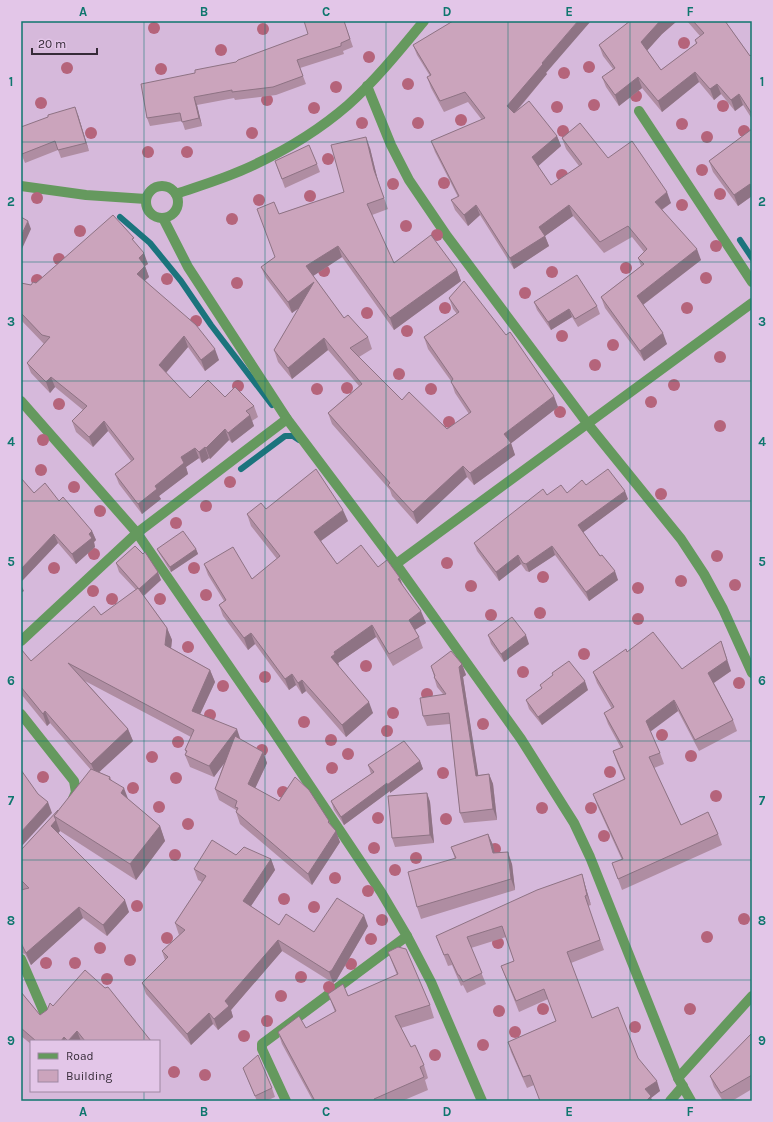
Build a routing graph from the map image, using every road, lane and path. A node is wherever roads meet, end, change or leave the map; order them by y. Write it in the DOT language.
graph roads {
  1 [pos="424,21"];
  2 [pos="367,86"];
  3 [pos="639,111"];
  4 [pos="21,186"];
  5 [pos="176,194"];
  6 [pos="146,199"];
  7 [pos="163,218"];
  8 [pos="752,282"];
  9 [pos="752,303"];
  10 [pos="21,401"];
  11 [pos="288,419"];
  12 [pos="587,423"];
  13 [pos="137,533"];
  14 [pos="396,564"];
  15 [pos="21,641"];
  16 [pos="752,673"];
  17 [pos="21,714"];
  18 [pos="66,807"];
  19 [pos="407,936"];
  20 [pos="21,959"];
  21 [pos="752,996"];
  22 [pos="46,1017"];
  23 [pos="681,1082"];
  24 [pos="286,1101"];
  25 [pos="482,1101"];
  26 [pos="670,1101"];
  27 [pos="691,1101"];
  1 -- 2 [label="street"];
  2 -- 5 [label="street"];
  2 -- 12 [label="street"];
  3 -- 8 [label="street"];
  4 -- 6 [label="street"];
  5 -- 6 [label="street"];
  5 -- 7 [label="street"];
  6 -- 7 [label="street"];
  7 -- 11 [label="street"];
  9 -- 12 [label="street"];
  10 -- 13 [label="street"];
  11 -- 13 [label="street"];
  11 -- 14 [label="street"];
  12 -- 14 [label="street"];
  12 -- 16 [label="street"];
  13 -- 15 [label="street"];
  13 -- 19 [label="street"];
  14 -- 23 [label="street"];
  17 -- 18 [label="street"];
  19 -- 24 [label="street"];
  19 -- 25 [label="street"];
  20 -- 22 [label="street"];
  21 -- 23 [label="street"];
  23 -- 26 [label="street"];
  23 -- 27 [label="street"];
}
